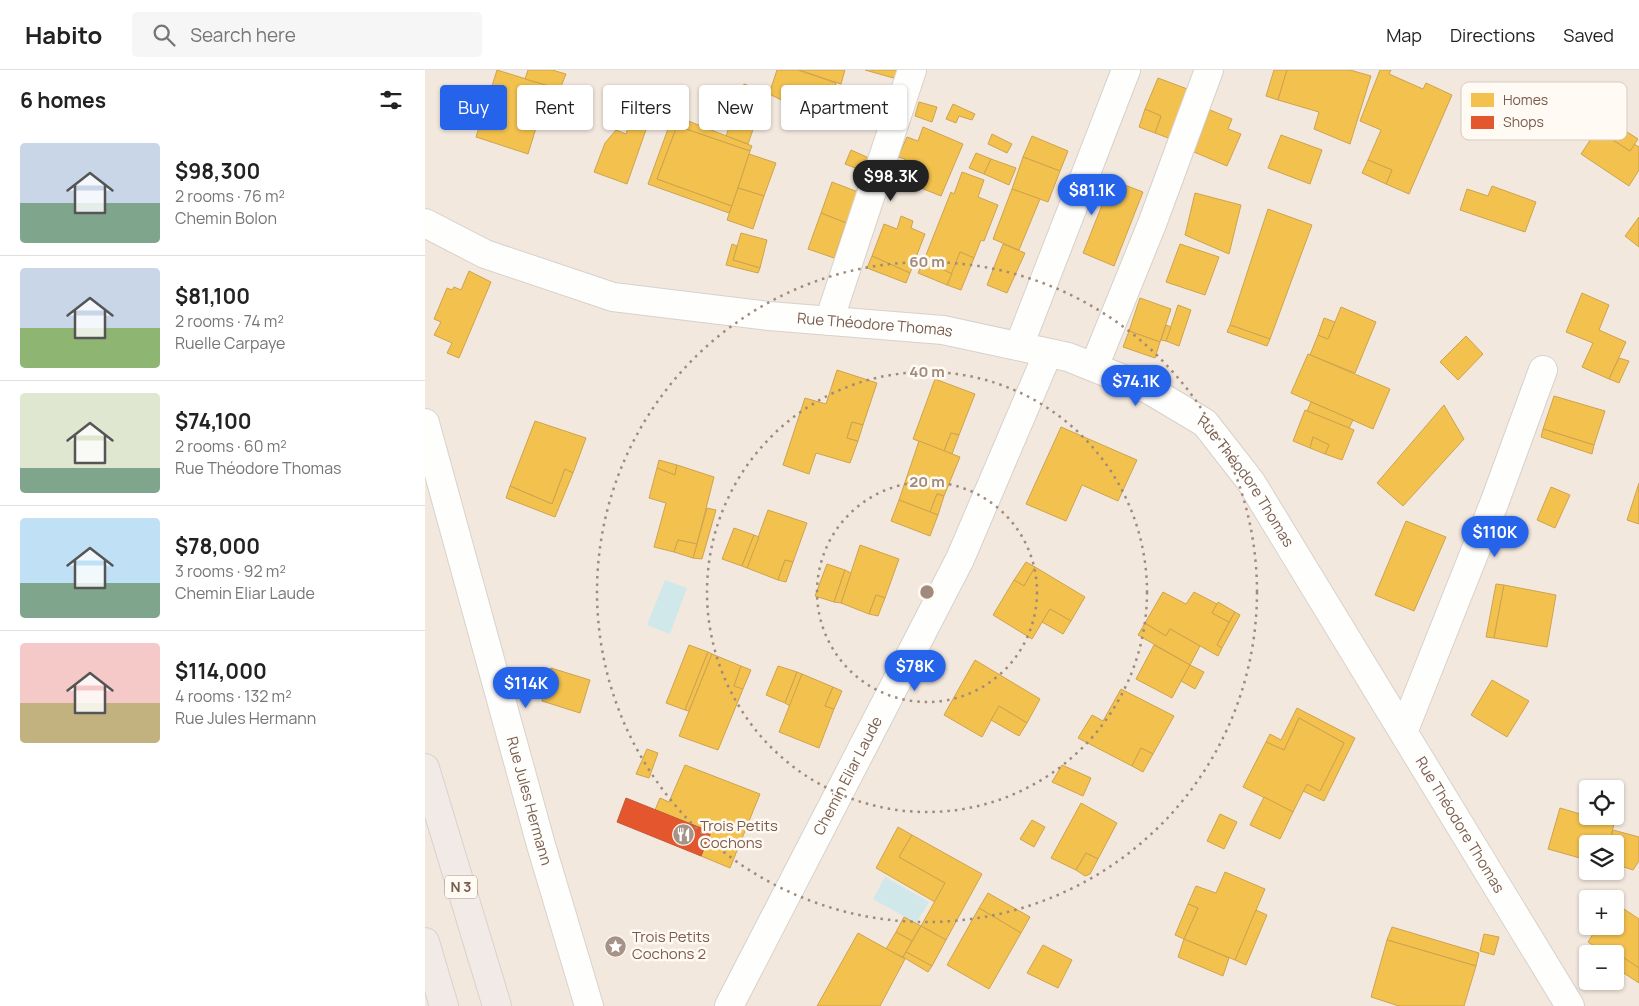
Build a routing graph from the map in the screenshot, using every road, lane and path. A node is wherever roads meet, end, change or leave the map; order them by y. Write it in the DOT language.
graph roads {
  1 [pos="912,70"];
  2 [pos="1126,70"];
  3 [pos="1209,70"];
  4 [pos="425,223"];
  5 [pos="829,321"];
  6 [pos="1019,346"];
  7 [pos="1048,353"];
  8 [pos="1094,367"];
  9 [pos="1543,370"];
  10 [pos="425,423"];
  11 [pos="1403,730"];
  12 [pos="425,768"];
  13 [pos="425,942"];
  14 [pos="425,972"];
  15 [pos="437,1006"];
  16 [pos="444,1006"];
  17 [pos="497,1006"];
  18 [pos="589,1006"];
  19 [pos="729,1006"];
  20 [pos="1570,1006"];
  1 -- 5 [label="street"];
  2 -- 6 [label="street"];
  3 -- 8 [label="street"];
  4 -- 5 [label="street, Rue Théodore Thomas"];
  5 -- 6 [label="street, Rue Théodore Thomas"];
  6 -- 7 [label="street, Rue Théodore Thomas"];
  7 -- 8 [label="street, Rue Théodore Thomas"];
  7 -- 19 [label="street, Chemin Eliar Laude"];
  8 -- 11 [label="street, Rue Théodore Thomas"];
  9 -- 11 [label="street"];
  10 -- 18 [label="street, Rue Jules Hermann"];
  11 -- 20 [label="street, Rue Théodore Thomas"];
  12 -- 17 [label="highway, N 3"];
  13 -- 16 [label="highway"];
  14 -- 15 [label="highway"];
}
